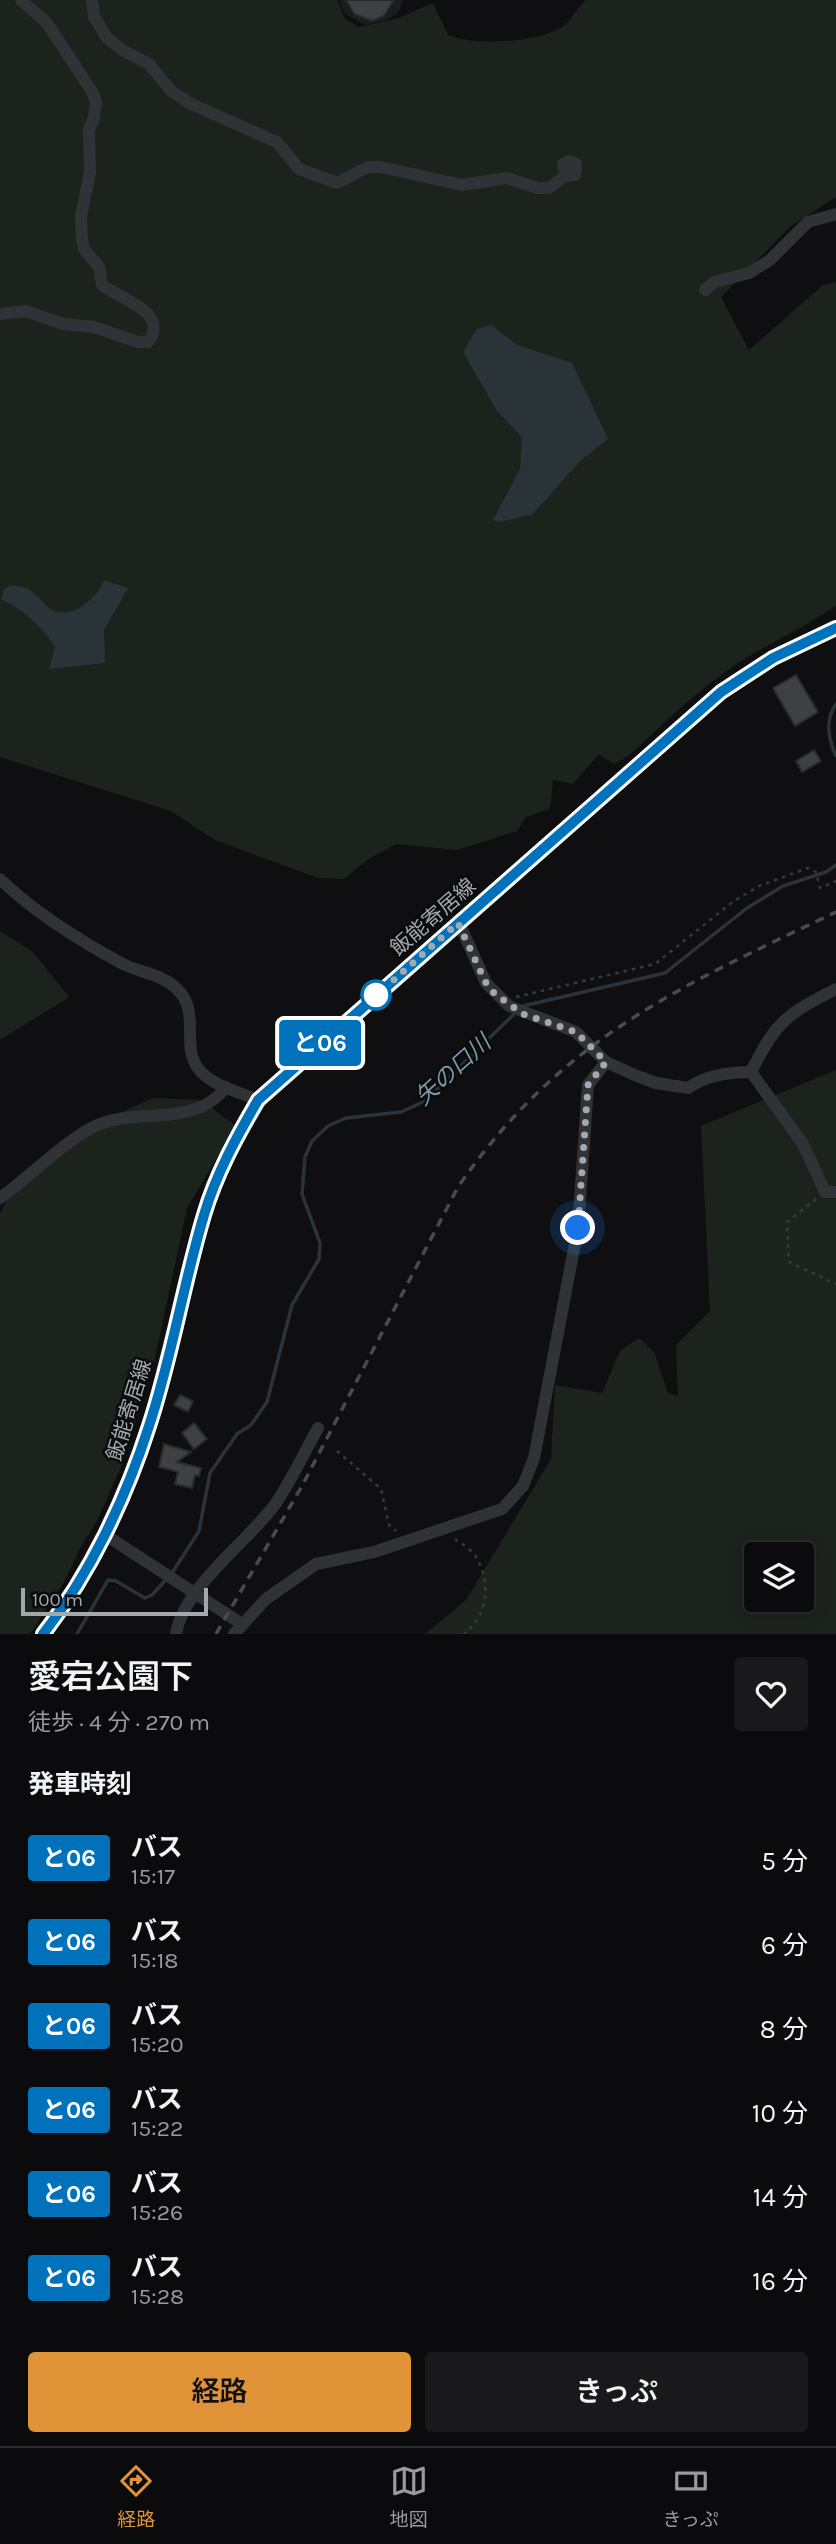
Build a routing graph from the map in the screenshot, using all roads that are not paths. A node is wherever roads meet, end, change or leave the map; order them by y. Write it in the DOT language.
graph roads {
  1 [pos="21,0"];
  2 [pos="92,0"];
  3 [pos="565,176"];
  4 [pos="836,214"];
  5 [pos="705,290"];
  6 [pos="0,314"];
  7 [pos="836,628"];
  8 [pos="0,879"];
  9 [pos="458,923"];
  10 [pos="836,989"];
  11 [pos="606,1062"];
  12 [pos="751,1072"];
  13 [pos="226,1087"];
  14 [pos="258,1100"];
  15 [pos="830,1192"];
  16 [pos="0,1198"];
  17 [pos="318,1428"];
  18 [pos="104,1534"];
  19 [pos="197,1593"];
  20 [pos="238,1629"];
  21 [pos="43,1634"];
  22 [pos="176,1634"];
  1 -- 6 [label="street"];
  2 -- 3 [label="street"];
  4 -- 5 [label="street"];
  7 -- 9 [label="main road, 飯能寄居線"];
  8 -- 13 [label="street"];
  9 -- 11 [label="street"];
  9 -- 14 [label="main road, 飯能寄居線"];
  10 -- 12 [label="street"];
  11 -- 12 [label="street"];
  11 -- 20 [label="street"];
  12 -- 15 [label="street"];
  13 -- 14 [label="street"];
  13 -- 16 [label="street"];
  14 -- 18 [label="main road, 飯能寄居線"];
  17 -- 19 [label="street"];
  18 -- 19 [label="street"];
  18 -- 21 [label="main road, 飯能寄居線"];
  19 -- 20 [label="street"];
  19 -- 22 [label="street"];
}
